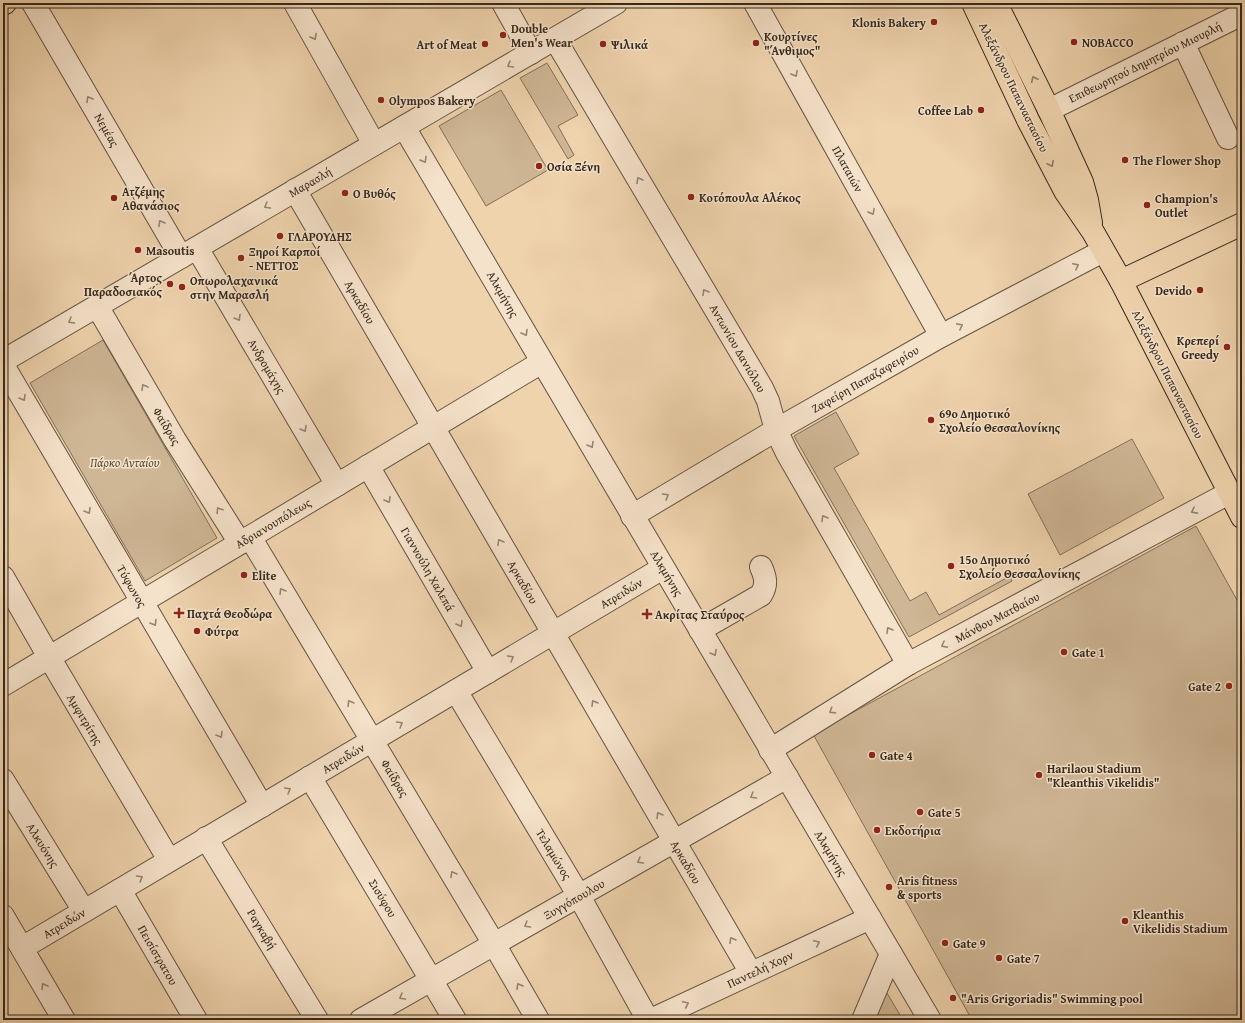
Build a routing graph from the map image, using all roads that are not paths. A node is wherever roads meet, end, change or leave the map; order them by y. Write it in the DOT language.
graph roads {
  1 [pos="33,3"];
  2 [pos="295,3"];
  3 [pos="503,3"];
  4 [pos="616,3"];
  5 [pos="755,3"];
  6 [pos="973,3"];
  7 [pos="998,3"];
  8 [pos="1242,14"];
  9 [pos="555,39"];
  10 [pos="1183,43"];
  11 [pos="531,53"];
  12 [pos="1049,110"];
  13 [pos="404,127"];
  14 [pos="1228,138"];
  15 [pos="374,144"];
  16 [pos="295,190"];
  17 [pos="1242,224"];
  18 [pos="1093,232"];
  19 [pos="1103,251"];
  20 [pos="189,252"];
  21 [pos="1121,281"];
  22 [pos="96,306"];
  23 [pos="941,336"];
  24 [pos="3,361"];
  25 [pos="542,362"];
  26 [pos="3,365"];
  27 [pos="433,427"];
  28 [pos="776,430"];
  29 [pos="368,466"];
  30 [pos="337,485"];
  31 [pos="1229,493"];
  32 [pos="632,516"];
  33 [pos="1242,517"];
  34 [pos="245,540"];
  35 [pos="761,567"];
  36 [pos="664,568"];
  37 [pos="3,577"];
  38 [pos="141,602"];
  39 [pos="700,630"];
  40 [pos="553,633"];
  41 [pos="49,657"];
  42 [pos="908,664"];
  43 [pos="488,672"];
  44 [pos="3,685"];
  45 [pos="456,691"];
  46 [pos="372,740"];
  47 [pos="770,750"];
  48 [pos="310,777"];
  49 [pos="787,777"];
  50 [pos="3,780"];
  51 [pos="262,806"];
  52 [pos="206,838"];
  53 [pos="674,841"];
  54 [pos="170,860"];
  55 [pos="120,890"];
  56 [pos="579,896"];
  57 [pos="84,911"];
  58 [pos="3,916"];
  59 [pos="870,918"];
  60 [pos="494,944"];
  61 [pos="22,948"];
  62 [pos="891,954"];
  63 [pos="751,973"];
  64 [pos="432,980"];
  65 [pos="64,1020"];
  66 [pos="196,1020"];
  67 [pos="317,1020"];
  68 [pos="361,1020"];
  69 [pos="455,1020"];
  70 [pos="538,1020"];
  71 [pos="650,1020"];
  72 [pos="863,1020"];
  73 [pos="930,1020"];
  20 -- 1 [label="street, Νεμέας, one-way"];
  2 -- 15 [label="street, one-way"];
  3 -- 11 [label="street"];
  4 -- 9 [label="street, Μαρασλή"];
  5 -- 23 [label="street, Πλαταιών, one-way"];
  6 -- 18 [label="main road, Αλεξάνδρου Παπαναστασίου, one-way"];
  12 -- 7 [label="main road, Αλεξάνδρου Παπαναστασίου, one-way"];
  8 -- 10 [label="street, Επιθεωρητού Δημητρίου Μισυρλή"];
  9 -- 11 [label="street, Μαρασλή"];
  28 -- 9 [label="street, Αντωνίου Δανιόλου, one-way"];
  10 -- 12 [label="street, Επιθεωρητού Δημητρίου Μισυρλή"];
  10 -- 14 [label="street"];
  11 -- 13 [label="street, Μαρασλή, one-way"];
  12 -- 18 [label="main road, Αλεξάνδρου Παπαναστασίου"];
  13 -- 15 [label="street, Μαρασλή"];
  13 -- 25 [label="street, Αλκμήνης, one-way"];
  15 -- 16 [label="street, Μαρασλή"];
  16 -- 20 [label="street, Μαρασλή, one-way"];
  16 -- 27 [label="street, Αρκαδίου"];
  17 -- 21 [label="main road"];
  18 -- 19 [label="main road, Αλεξάνδρου Παπαναστασίου"];
  19 -- 21 [label="main road, Αλεξάνδρου Παπαναστασίου"];
  23 -- 19 [label="street, Ζαφείρη Παπαζαφειρίου, one-way"];
  20 -- 22 [label="street, Μαρασλή"];
  20 -- 30 [label="street, Ανδρομάχης, one-way"];
  21 -- 31 [label="main road, Αλεξάνδρου Παπαναστασίου"];
  22 -- 24 [label="street, Μαρασλή, one-way"];
  34 -- 22 [label="street, Φαίδρας, one-way"];
  23 -- 28 [label="street, Ζαφείρη Παπαζαφειρίου"];
  25 -- 27 [label="street, Αδριανουπόλεως"];
  25 -- 32 [label="street, Αλκμήνης, one-way"];
  26 -- 38 [label="street, Τύφωνος, one-way"];
  27 -- 29 [label="street, Αδριανουπόλεως"];
  40 -- 27 [label="street, Αρκαδίου, one-way"];
  32 -- 28 [label="street, Ζαφείρη Παπαζαφειρίου, one-way"];
  42 -- 28 [label="street, Αντωνίου Δανιόλου, one-way"];
  29 -- 30 [label="street, Αδριανουπόλεως"];
  29 -- 43 [label="street, Γιαννούλη Χαλεπά, one-way"];
  30 -- 34 [label="street, Αδριανουπόλεως"];
  31 -- 33 [label="main road, Αλεξάνδρου Παπαναστασίου"];
  31 -- 42 [label="street, Μάνθου Ματθαίου, one-way"];
  32 -- 36 [label="street, Αλκμήνης"];
  34 -- 38 [label="street, Αδριανουπόλεως"];
  46 -- 34 [label="street, Φαίδρας, one-way"];
  35 -- 39 [label="street"];
  36 -- 39 [label="street, Αλκμήνης"];
  36 -- 40 [label="street, Ατρειδών"];
  37 -- 41 [label="street, Αμφιτρίτης"];
  38 -- 41 [label="street, Αδριανουπόλεως"];
  38 -- 51 [label="street, Τύφωνος, one-way"];
  39 -- 47 [label="street, Αλκμήνης, one-way"];
  43 -- 40 [label="street, Ατρειδών, one-way"];
  53 -- 40 [label="street, Αρκαδίου, one-way"];
  41 -- 44 [label="street, Αδριανουπόλεως"];
  41 -- 54 [label="street, Αμφιτρίτης"];
  42 -- 47 [label="street, Μάνθου Ματθαίου, one-way"];
  43 -- 45 [label="street, Ατρειδών"];
  46 -- 45 [label="street, Ατρειδών, one-way"];
  45 -- 56 [label="street, Τελαμώνος"];
  46 -- 48 [label="street, Ατρειδών"];
  60 -- 46 [label="street, Φαίδρας, one-way"];
  47 -- 49 [label="street, Αλκμήνης"];
  51 -- 48 [label="street, Ατρειδών, one-way"];
  48 -- 64 [label="street, Σισύφου"];
  49 -- 53 [label="street, Ξυγγόπουλου, one-way"];
  49 -- 59 [label="street, Αλκμήνης"];
  50 -- 57 [label="street, Αλκυόνης"];
  51 -- 52 [label="street, Ατρειδών"];
  52 -- 54 [label="street, Ατρειδών"];
  52 -- 67 [label="street, Ραγκαβή"];
  53 -- 56 [label="street, Ξυγγόπουλου, one-way"];
  63 -- 53 [label="street, Αρκαδίου, one-way"];
  55 -- 54 [label="street, Ατρειδών, one-way"];
  55 -- 57 [label="street, Ατρειδών"];
  55 -- 66 [label="street, Πεισίστρατου"];
  56 -- 60 [label="street, Ξυγγόπουλου, one-way"];
  56 -- 71 [label="street, Τελαμώνος"];
  57 -- 61 [label="street, Ατρειδών"];
  58 -- 61 [label="street"];
  59 -- 62 [label="street, Αλκμήνης"];
  63 -- 59 [label="street, Παντελή Χορν, one-way"];
  60 -- 64 [label="street, Ξυγγόπουλου"];
  70 -- 60 [label="street, Φαίδρας, one-way"];
  65 -- 61 [label="street, one-way"];
  62 -- 72 [label="street"];
  62 -- 73 [label="street, Αλκμήνης"];
  71 -- 63 [label="street, Παντελή Χορν, one-way"];
  64 -- 68 [label="street, Ξυγγόπουλου, one-way"];
  64 -- 69 [label="street, Σισύφου"];
}
